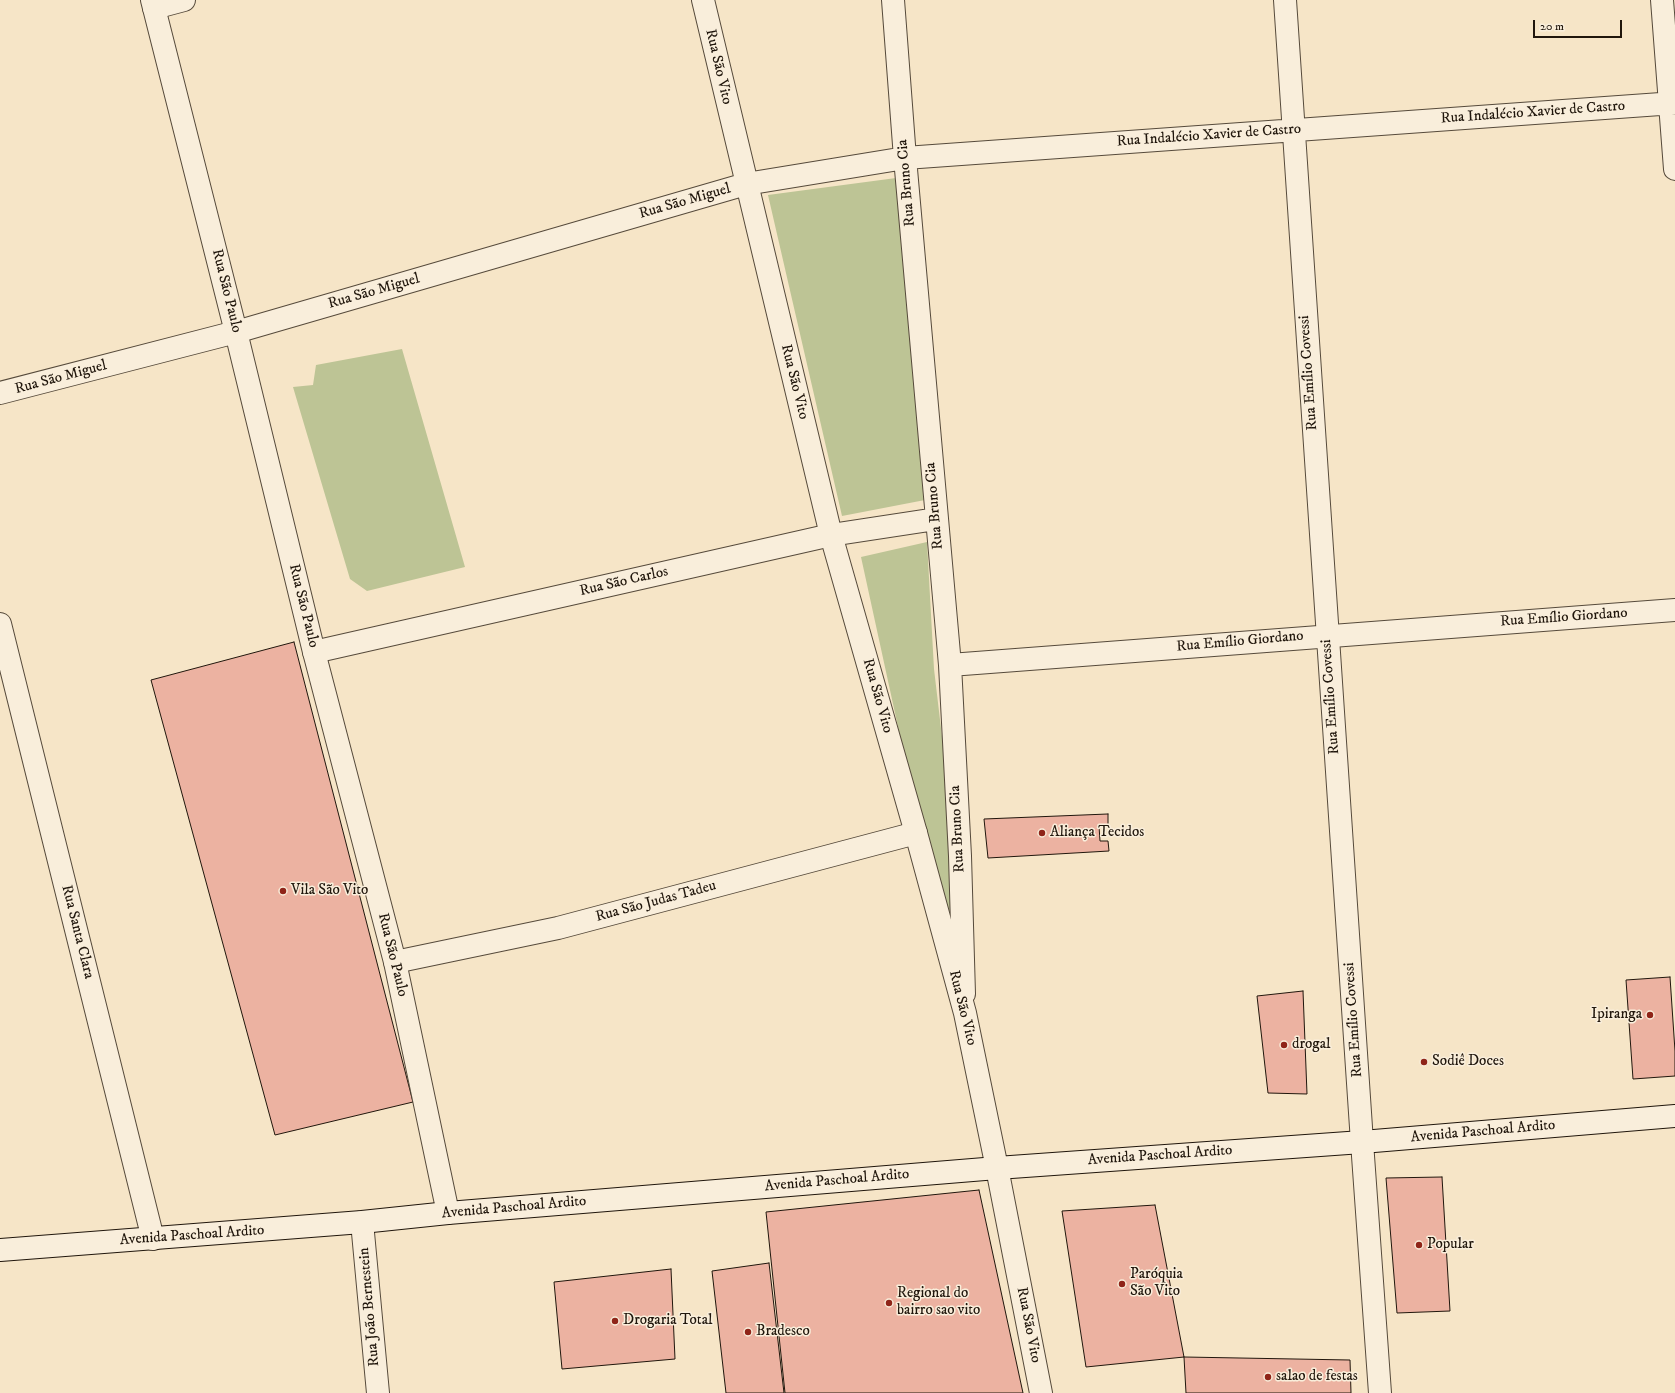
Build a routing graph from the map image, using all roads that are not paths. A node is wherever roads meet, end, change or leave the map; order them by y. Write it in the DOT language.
graph roads {
  1 [pos="184,0"];
  2 [pos="703,0"];
  3 [pos="893,0"];
  4 [pos="1285,0"];
  5 [pos="1662,0"];
  6 [pos="153,4"];
  7 [pos="1672,103"];
  8 [pos="1293,130"];
  9 [pos="905,158"];
  10 [pos="1675,169"];
  11 [pos="746,184"];
  12 [pos="236,332"];
  13 [pos="0,394"];
  14 [pos="936,519"];
  15 [pos="831,535"];
  16 [pos="1675,610"];
  17 [pos="0,624"];
  18 [pos="1327,635"];
  19 [pos="314,652"];
  20 [pos="950,665"];
  21 [pos="916,833"];
  22 [pos="395,962"];
  23 [pos="965,1013"];
  24 [pos="1675,1116"];
  25 [pos="1362,1142"];
  26 [pos="997,1168"];
  27 [pos="448,1213"];
  28 [pos="362,1222"];
  29 [pos="153,1239"];
  30 [pos="0,1250"];
  31 [pos="378,1393"];
  32 [pos="1041,1393"];
  33 [pos="1380,1393"];
  1 -- 6 [label="street"];
  2 -- 11 [label="street, Rua São Vito"];
  3 -- 9 [label="street, Rua Bruno Cia"];
  4 -- 8 [label="street, Rua Emílio Covessi"];
  5 -- 7 [label="street"];
  6 -- 12 [label="street, Rua São Paulo"];
  7 -- 8 [label="street, Rua Indalécio Xavier de Castro"];
  7 -- 10 [label="street"];
  8 -- 9 [label="street, Rua Indalécio Xavier de Castro"];
  8 -- 18 [label="street, Rua Emílio Covessi"];
  9 -- 11 [label="street, Rua Indalécio Xavier de Castro"];
  9 -- 14 [label="street, Rua Bruno Cia"];
  11 -- 12 [label="street, Rua São Miguel"];
  11 -- 15 [label="street, Rua São Vito"];
  12 -- 13 [label="street, Rua São Miguel"];
  12 -- 19 [label="street, Rua São Paulo"];
  14 -- 15 [label="street, Rua São Carlos"];
  14 -- 20 [label="street, Rua Bruno Cia"];
  15 -- 19 [label="street, Rua São Carlos"];
  15 -- 21 [label="street, Rua São Vito"];
  16 -- 18 [label="street, Rua Emílio Giordano"];
  17 -- 29 [label="street, Rua Santa Clara"];
  18 -- 20 [label="street, Rua Emílio Giordano"];
  18 -- 25 [label="street, Rua Emílio Covessi"];
  19 -- 22 [label="street, Rua São Paulo"];
  20 -- 23 [label="street, Rua Bruno Cia"];
  21 -- 22 [label="street, Rua São Judas Tadeu"];
  21 -- 23 [label="street, Rua São Vito"];
  22 -- 27 [label="street, Rua São Paulo"];
  23 -- 26 [label="street, Rua São Vito"];
  24 -- 25 [label="street, Avenida Paschoal Ardito"];
  25 -- 26 [label="street, Avenida Paschoal Ardito"];
  25 -- 33 [label="street, Rua Emílio Covessi"];
  26 -- 27 [label="street, Avenida Paschoal Ardito"];
  26 -- 32 [label="street, Rua São Vito"];
  27 -- 28 [label="street, Avenida Paschoal Ardito"];
  28 -- 29 [label="street, Avenida Paschoal Ardito"];
  28 -- 31 [label="street, Rua João Bernestein"];
  29 -- 30 [label="street, Avenida Paschoal Ardito"];
}
